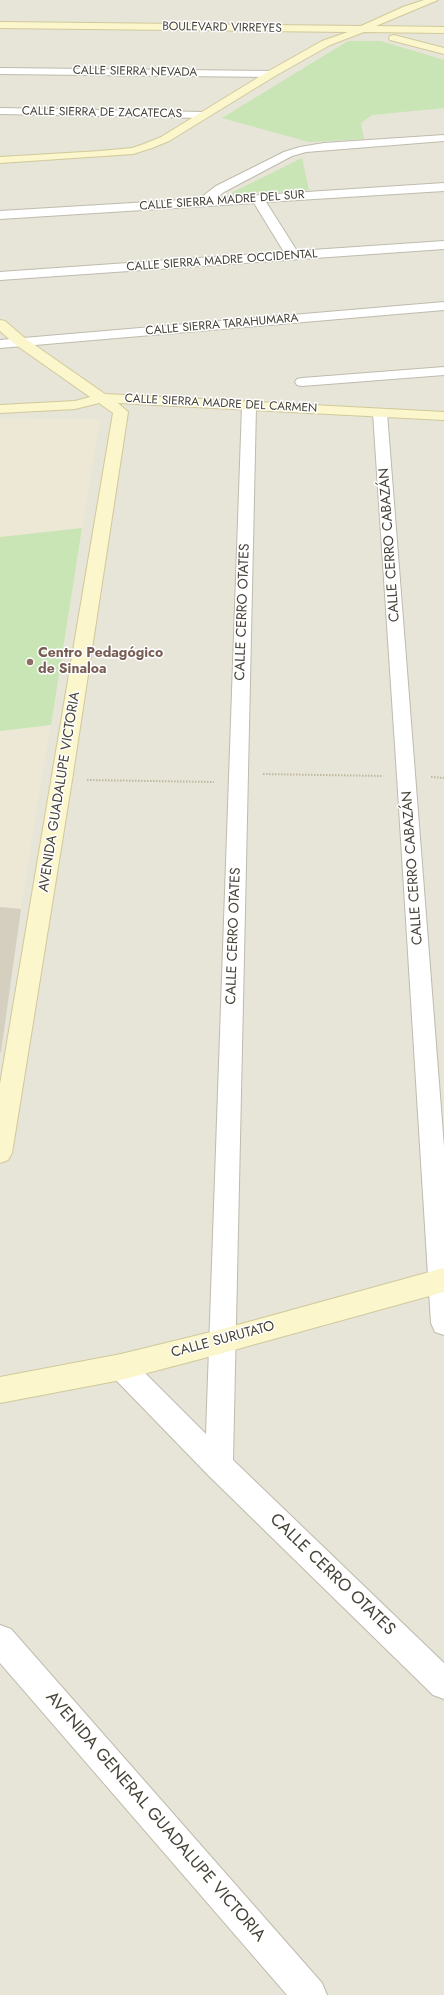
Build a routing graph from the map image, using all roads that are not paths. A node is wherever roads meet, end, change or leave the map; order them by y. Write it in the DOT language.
graph roads {
  1 [pos="433,0"];
  2 [pos="352,20"];
  3 [pos="0,25"];
  4 [pos="338,29"];
  5 [pos="360,29"];
  6 [pos="444,30"];
  7 [pos="0,34"];
  8 [pos="345,37"];
  9 [pos="392,38"];
  10 [pos="444,38"];
  11 [pos="327,40"];
  12 [pos="444,51"];
  13 [pos="0,71"];
  14 [pos="271,74"];
  15 [pos="0,111"];
  16 [pos="203,115"];
  17 [pos="444,138"];
  18 [pos="0,160"];
  19 [pos="444,187"];
  20 [pos="258,199"];
  21 [pos="202,202"];
  22 [pos="0,215"];
  23 [pos="444,245"];
  24 [pos="293,256"];
  25 [pos="0,276"];
  26 [pos="444,306"];
  27 [pos="0,324"];
  28 [pos="21,342"];
  29 [pos="0,344"];
  30 [pos="444,371"];
  31 [pos="302,382"];
  32 [pos="101,398"];
  33 [pos="249,406"];
  34 [pos="0,409"];
  35 [pos="380,413"];
  36 [pos="444,416"];
  37 [pos="0,1153"];
  38 [pos="443,1280"];
  39 [pos="444,1323"];
  40 [pos="223,1341"];
  41 [pos="121,1367"];
  42 [pos="0,1390"];
  43 [pos="219,1466"];
  44 [pos="0,1640"];
  45 [pos="444,1684"];
  46 [pos="310,1995"];
  1 -- 5 [label="street"];
  2 -- 4 [label="street"];
  3 -- 4 [label="street, BOULEVARD VIRREYES"];
  4 -- 5 [label="street, BOULEVARD VIRREYES"];
  4 -- 11 [label="street"];
  5 -- 6 [label="street, BOULEVARD VIRREYES"];
  5 -- 8 [label="street"];
  5 -- 9 [label="street"];
  7 -- 11 [label="street, BOULEVARD VIRREYES"];
  8 -- 9 [label="street, BOULEVARD VIRREYES"];
  8 -- 11 [label="street, BOULEVARD VIRREYES"];
  9 -- 10 [label="street, BOULEVARD VIRREYES"];
  9 -- 12 [label="street"];
  11 -- 14 [label="street"];
  13 -- 14 [label="street, CALLE SIERRA NEVADA"];
  14 -- 16 [label="street"];
  15 -- 16 [label="street, CALLE SIERRA DE ZACATECAS"];
  16 -- 18 [label="street"];
  17 -- 21 [label="street"];
  19 -- 20 [label="street, CALLE SIERRA MADRE DEL SUR"];
  20 -- 21 [label="street, CALLE SIERRA MADRE DEL SUR"];
  20 -- 24 [label="street"];
  21 -- 22 [label="street, CALLE SIERRA MADRE DEL SUR"];
  23 -- 24 [label="street, CALLE SIERRA MADRE OCCIDENTAL"];
  24 -- 25 [label="street, CALLE SIERRA MADRE OCCIDENTAL"];
  26 -- 28 [label="street, CALLE SIERRA TARAHUMARA"];
  27 -- 28 [label="street, AVENIDA GUADALUPE VICTORIA"];
  28 -- 29 [label="street, CALLE SIERRA TARAHUMARA"];
  28 -- 32 [label="street, AVENIDA GUADALUPE VICTORIA"];
  30 -- 31 [label="street"];
  32 -- 33 [label="street, CALLE SIERRA MADRE DEL CARMEN"];
  32 -- 34 [label="street, CALLE SIERRA MADRE DEL CARMEN"];
  32 -- 37 [label="street, AVENIDA GUADALUPE VICTORIA"];
  33 -- 35 [label="street, CALLE SIERRA MADRE DEL CARMEN"];
  33 -- 40 [label="street, CALLE CERRO OTATES"];
  35 -- 36 [label="street, CALLE SIERRA MADRE DEL CARMEN"];
  35 -- 38 [label="street, CALLE CERRO CABAZÁN"];
  38 -- 39 [label="street, CALLE CERRO CABAZÁN"];
  38 -- 40 [label="street, CALLE SURUTATO"];
  40 -- 41 [label="street, CALLE SURUTATO"];
  40 -- 43 [label="street, CALLE CERRO OTATES"];
  41 -- 42 [label="street, CALLE SURUTATO"];
  41 -- 43 [label="street, CALLE CERRO OTATES"];
  43 -- 45 [label="street, CALLE CERRO OTATES"];
  44 -- 46 [label="street, AVENIDA GENERAL GUADALUPE VICTORIA"];
}
